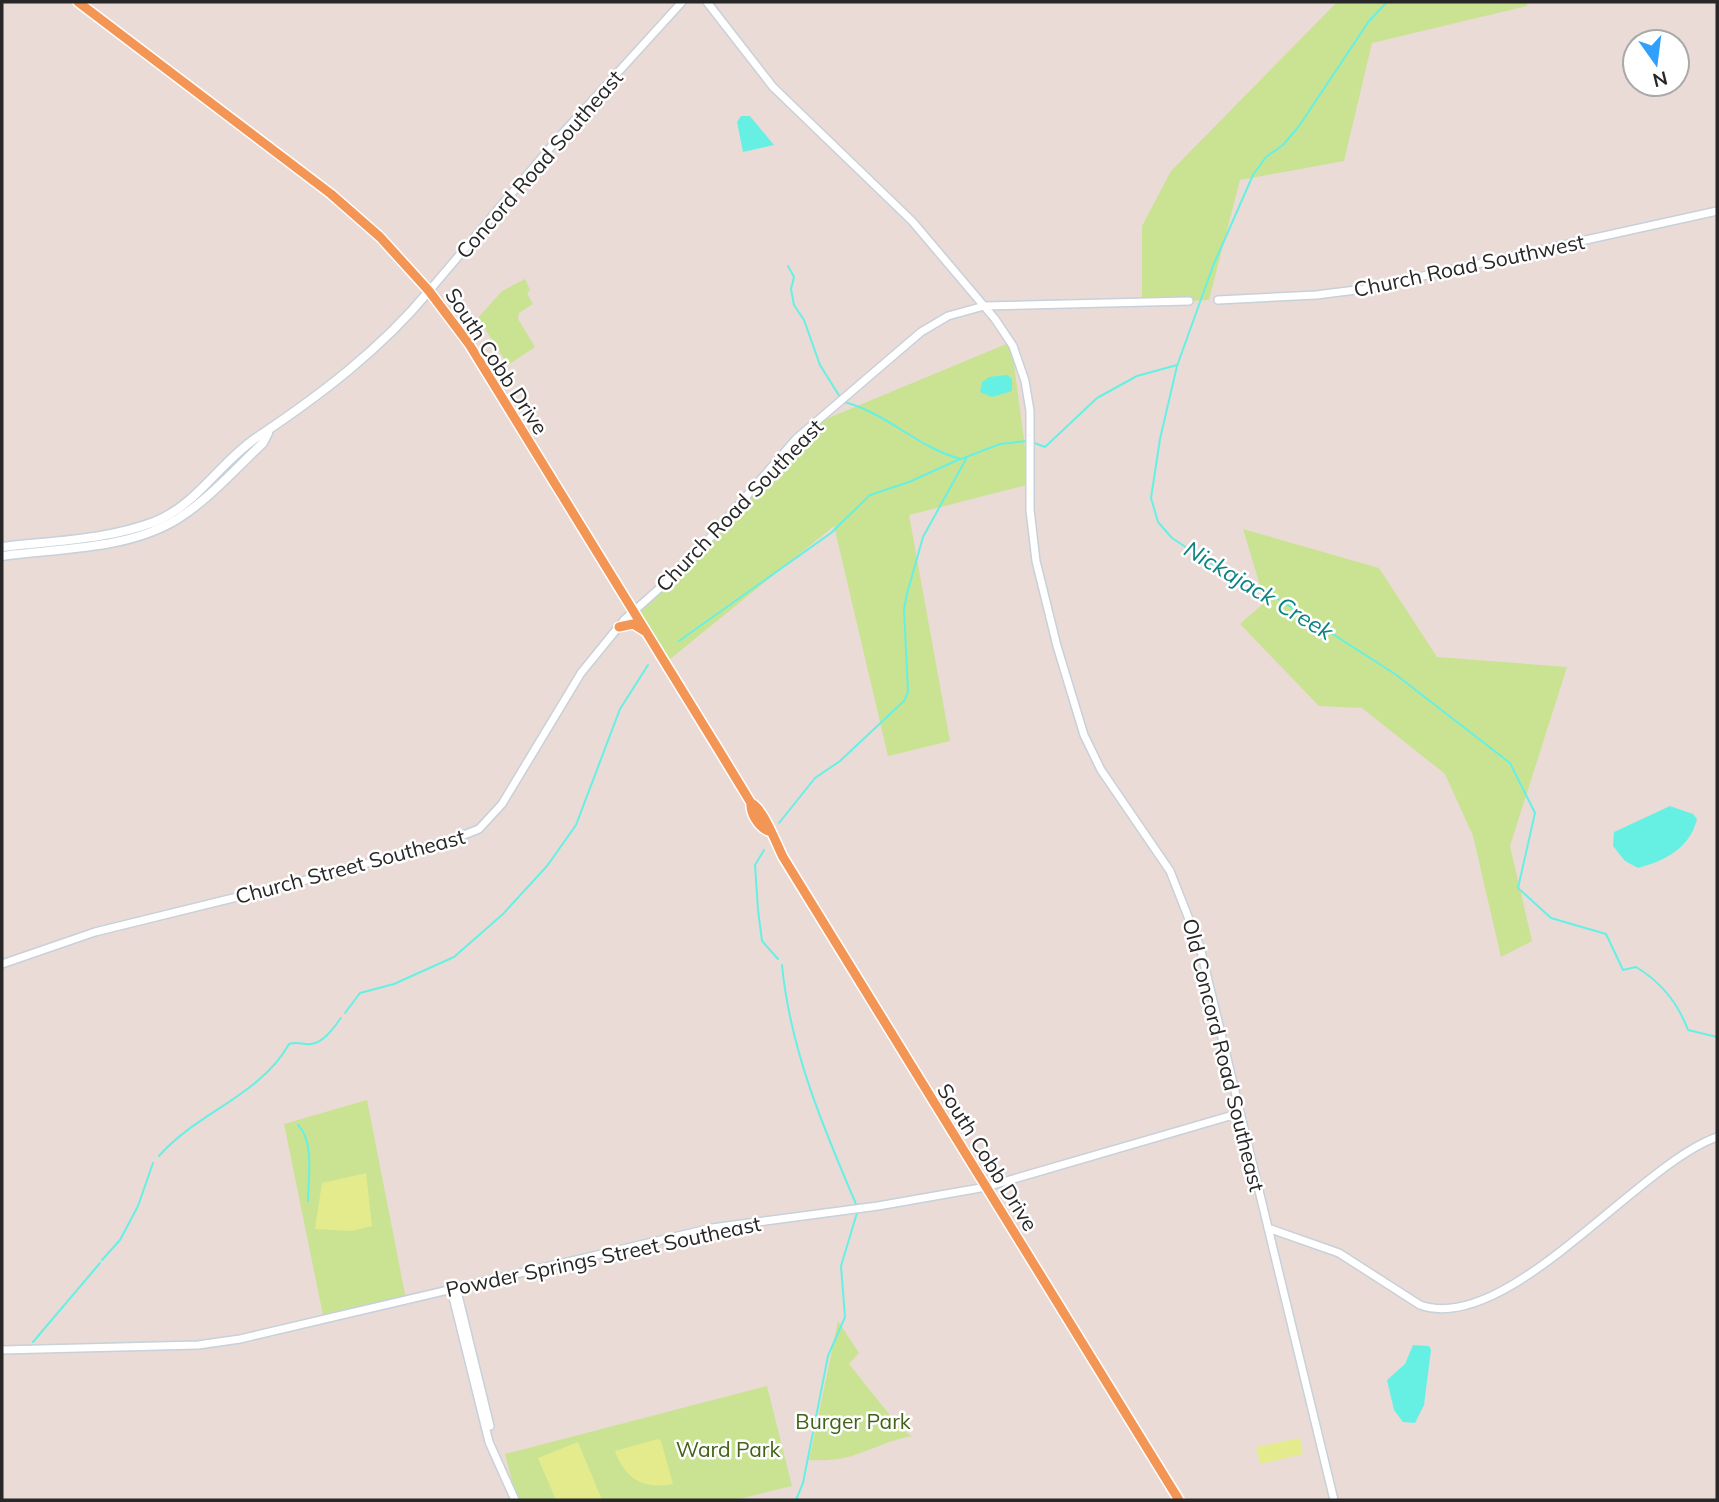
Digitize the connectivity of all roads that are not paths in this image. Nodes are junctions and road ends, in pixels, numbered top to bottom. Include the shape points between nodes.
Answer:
1 (78, 2) edge
2 (682, 2) edge
3 (707, 2) edge
4 (1717, 211) edge
5 (429, 291) junction
6 (1218, 300) dead end
7 (1189, 301) dead end
8 (984, 306) junction
9 (268, 433) junction
10 (2, 547) edge
11 (2, 556) edge
12 (634, 611) junction
13 (619, 627) junction
14 (648, 633) junction
15 (2, 964) edge
16 (1240, 1113) junction
17 (1717, 1137) edge
18 (986, 1187) junction
19 (1268, 1228) junction
20 (453, 1288) junction
21 (2, 1350) edge
22 (515, 1500) edge
23 (1179, 1500) edge
24 (1334, 1500) edge

1 - 5 main road, South Cobb Drive via 331,194 380,237
2 - 5 street, Concord Road Southeast
3 - 8 street, Old Concord Road Southeast via 773,87 896,203
4 - 6 street, Church Road Southwest via 1364,289
5 - 9 main road, Concord Road Southeast via 361,362
5 - 12 main road, South Cobb Drive via 469,344
7 - 8 street
8 - 12 street, Church Road Southeast via 948,316 927,328 796,439 689,562
8 - 16 street, Old Concord Road Southeast via 1002,328 1019,362 1028,395 1030,510 1036,561 1084,735 1101,770 1165,862 1182,897 1205,966
9 - 10 main road, Concord Road Southeast via 185,505 155,522 116,533
9 - 11 main road, Concord Road Southeast via 199,503 158,530 117,541
12 - 13 street, Church Street Southeast
12 - 14 main road, South Cobb Drive
13 - 14 main road via 633,624
13 - 15 street, Church Street Southeast via 581,673 502,804 480,829 306,880 95,932
14 - 18 main road, South Cobb Drive via 751,803 750,810 768,831
16 - 18 street, Powder Springs Street Southeast
16 - 19 street, Old Concord Road Southeast
17 - 19 street via 1671,1161 1539,1268 1487,1297 1455,1307 1420,1305 1339,1253
18 - 20 street, Powder Springs Street Southeast via 712,1228
18 - 23 main road, South Cobb Drive
19 - 24 street, Old Concord Road Southeast
20 - 21 street, Powder Springs Street Southeast via 223,1342
20 - 22 street via 489,1442

